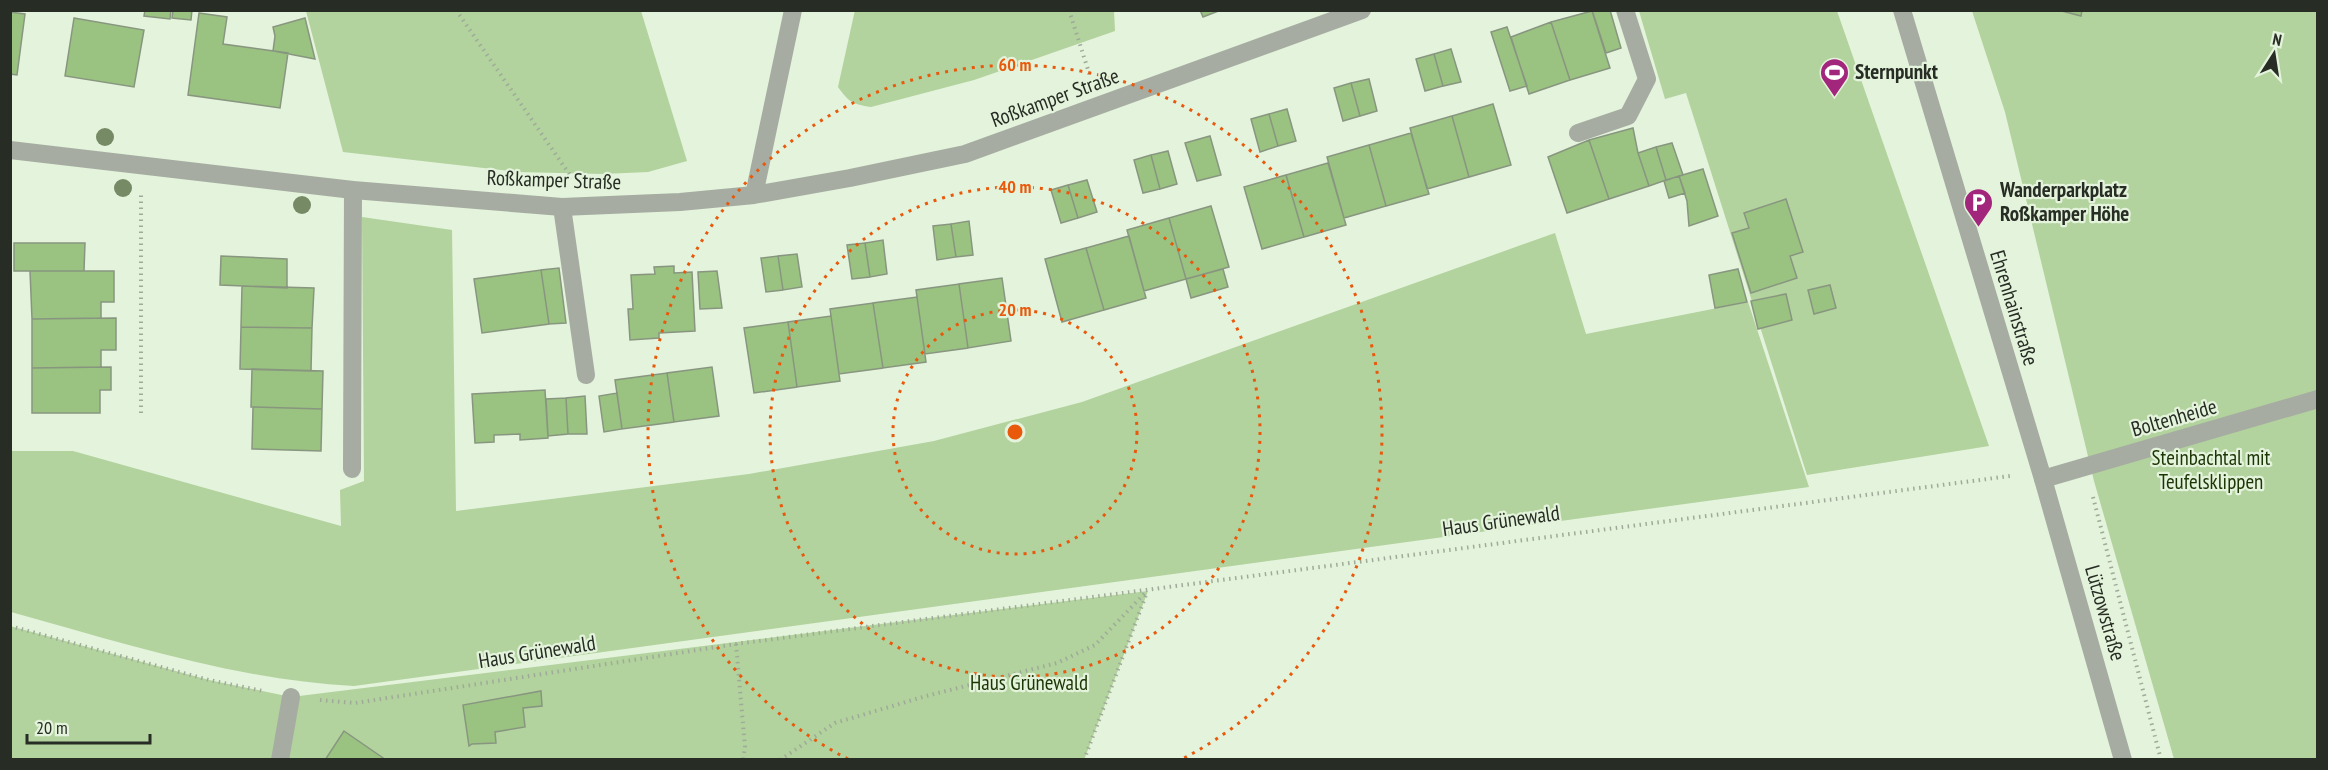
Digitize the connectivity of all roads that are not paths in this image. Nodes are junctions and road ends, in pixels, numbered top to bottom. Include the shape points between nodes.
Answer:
1 (793, 10) edge
2 (1362, 10) edge
3 (1625, 10) edge
4 (1902, 10) edge
5 (1578, 133) dead end
6 (10, 150) edge
7 (353, 190) junction
8 (754, 195) junction
9 (562, 207) junction
10 (586, 375) dead end
11 (2318, 399) edge
12 (352, 469) dead end
13 (2041, 476) junction
14 (291, 697) road end
15 (280, 759) edge
16 (2123, 759) edge

1 - 8 street
2 - 8 street, Roßkamper Straße via 965,154
3 - 5 street via 1647,79 1628,116
4 - 13 street, Ehrenhainstraße
6 - 7 street, Roßkamper Straße
7 - 9 street, Roßkamper Straße
7 - 12 street
8 - 9 street, Roßkamper Straße
9 - 10 street
11 - 13 street, Boltenheide via 2086,467
13 - 16 street, Lützowstraße
14 - 15 street

